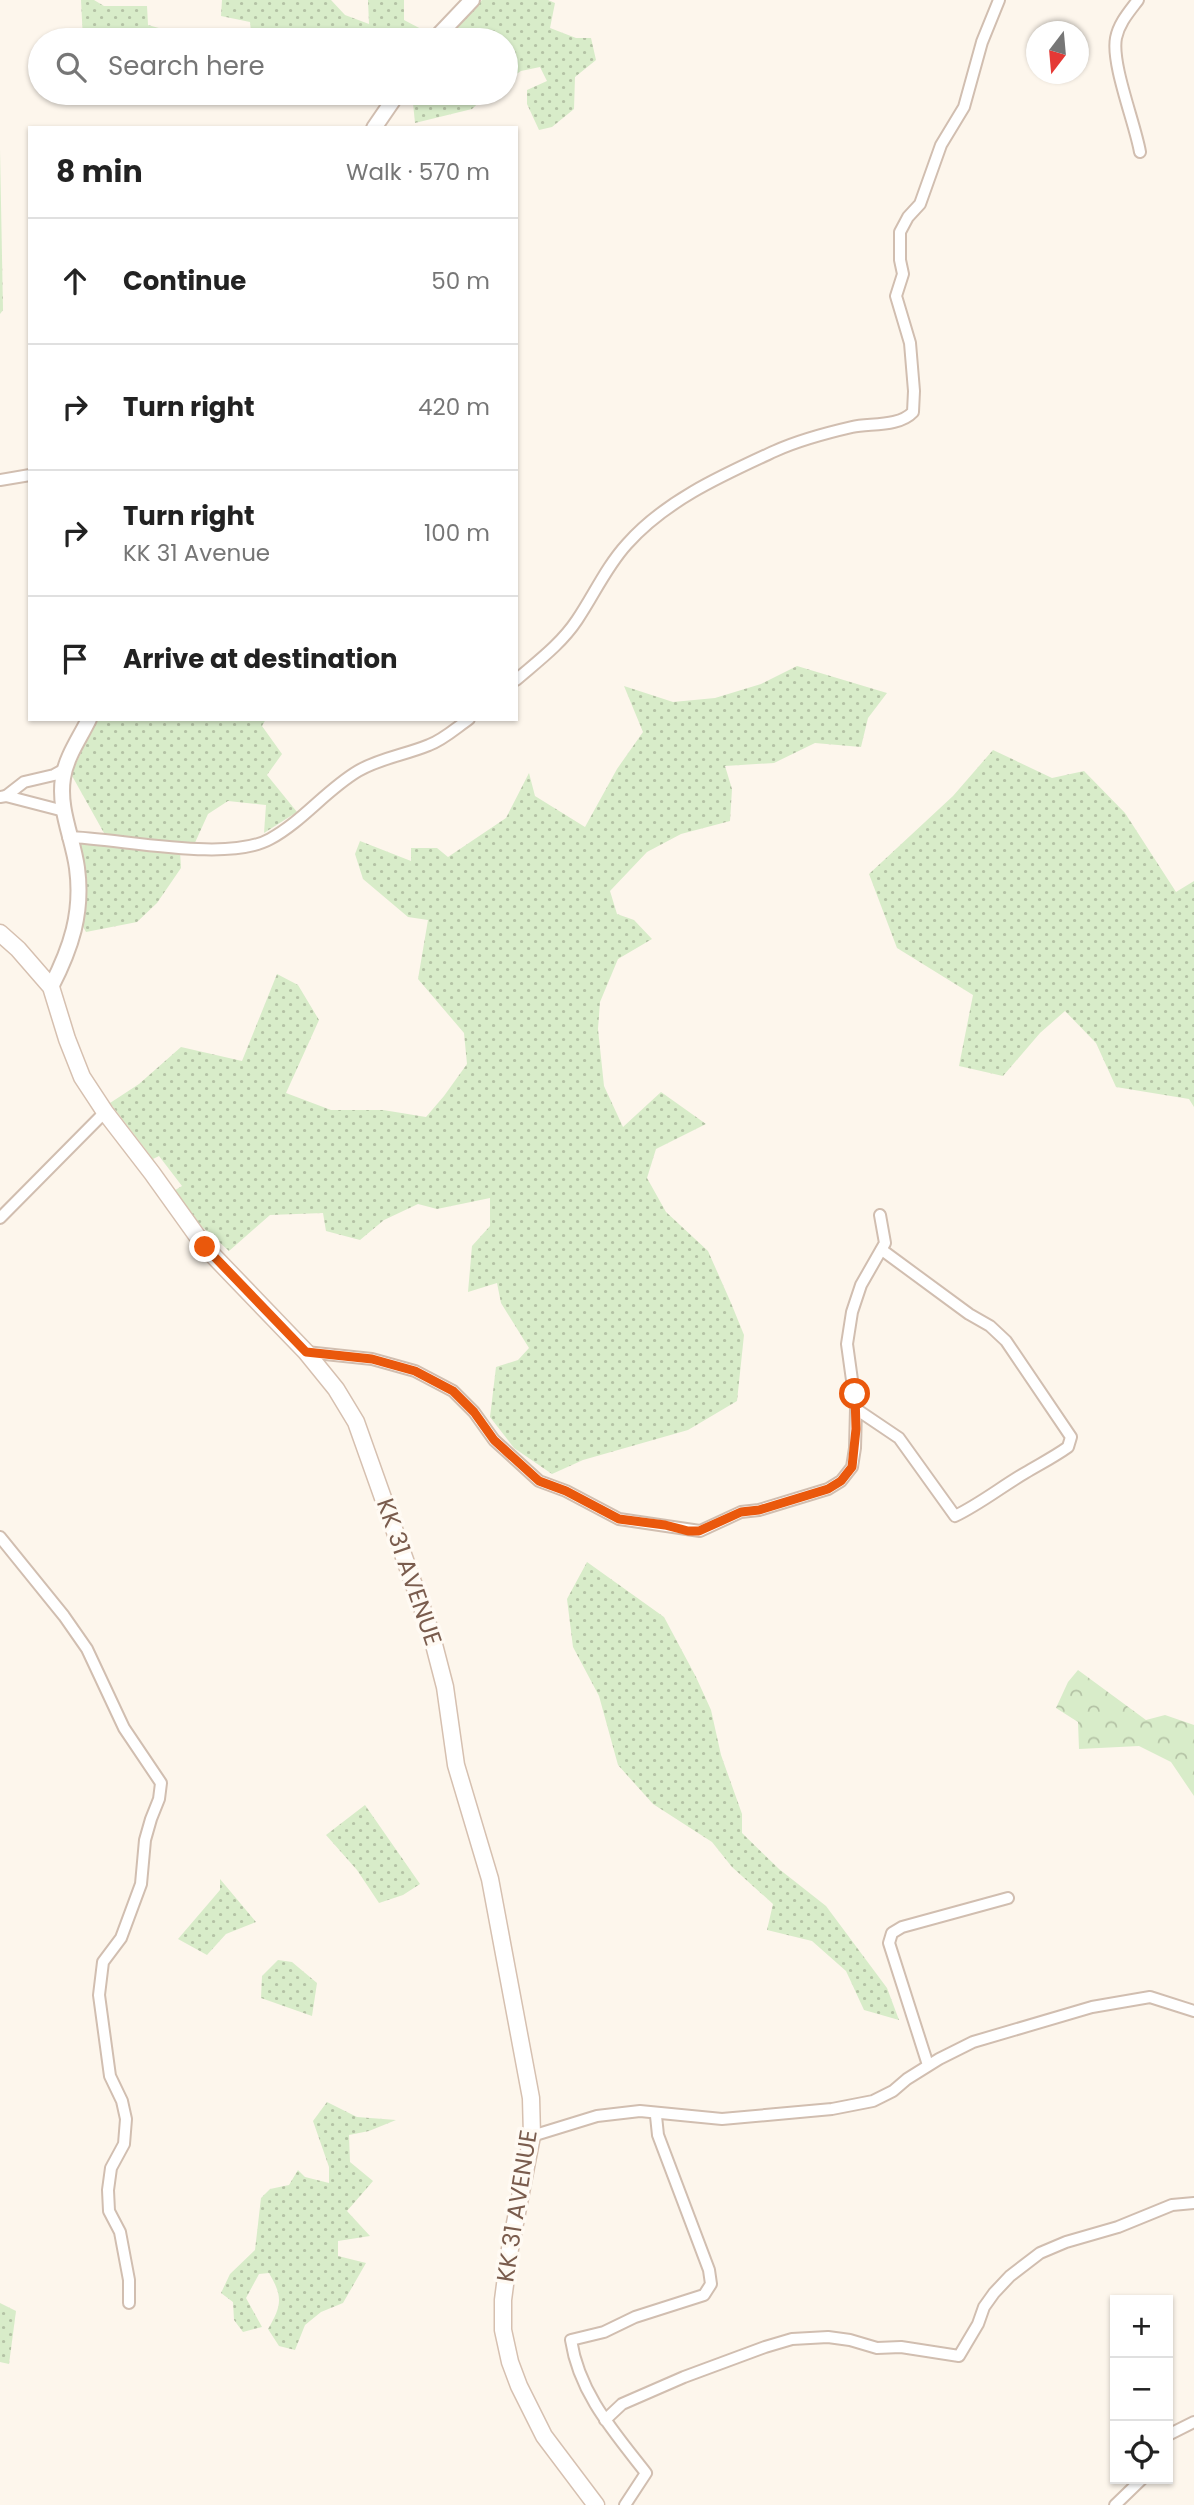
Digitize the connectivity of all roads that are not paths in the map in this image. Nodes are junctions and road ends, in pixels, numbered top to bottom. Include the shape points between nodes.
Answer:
1 (472, 0) edge
2 (999, 0) edge
3 (1138, 0) edge
4 (445, 28) edge
5 (390, 105) edge
6 (375, 126) edge
7 (1140, 152) dead end
8 (28, 475) edge
9 (0, 480) edge
10 (518, 678) edge
11 (88, 721) edge
12 (466, 721) edge
13 (65, 769) junction
14 (3, 797) edge
15 (64, 811) junction
16 (68, 837) junction
17 (0, 933) edge
18 (51, 987) junction
19 (105, 1112) junction
20 (880, 1215) dead end
21 (0, 1219) edge
22 (882, 1250) junction
23 (306, 1352) junction
24 (856, 1409) junction
25 (0, 1537) edge
26 (1008, 1898) dead end
27 (1194, 2011) edge
28 (928, 2065) junction
29 (656, 2116) dead end
30 (532, 2136) junction
31 (1194, 2203) edge
32 (129, 2303) dead end
33 (605, 2420) junction
34 (1194, 2422) edge
35 (1173, 2432) edge
36 (1137, 2484) edge
37 (596, 2505) edge
38 (625, 2505) edge
39 (1115, 2505) edge

1 - 4 street
2 - 10 street via 964,107 942,145 920,204 900,232 903,274 896,296 910,344 913,412 903,419 846,428 778,450 686,496 627,544 578,620
3 - 7 street via 1122,20 1115,40 1116,63
5 - 6 street
8 - 9 street
11 - 13 street
12 - 16 street via 430,745 357,772 301,818 257,845 178,848
13 - 14 street via 24,782
13 - 15 street
14 - 15 street
15 - 16 street
16 - 18 street via 77,867 76,925
17 - 18 main road
18 - 19 main road, KK 31 AVENUE via 82,1077
19 - 21 street
19 - 23 main road, KK 31 AVENUE via 205,1247
20 - 22 street via 885,1231
22 - 24 street via 852,1312 847,1344
22 - 24 street via 1006,1341 1071,1437 1068,1447 1051,1459 955,1516 899,1438
23 - 24 street via 372,1359 415,1371 453,1391 494,1440 539,1481 619,1519 688,1531 828,1489 841,1481 852,1467
23 - 30 main road, KK 31 AVENUE via 356,1422 431,1633 446,1687 456,1765 489,1879 531,2098
25 - 32 street via 87,1649 124,1728 161,1783 145,1840 141,1884 121,1938 103,1962 99,1995 110,2076 126,2119 124,2144 111,2168 108,2190 109,2211 120,2232 129,2280
26 - 28 street via 892,1933 889,1942
27 - 28 street via 1150,1997 1106,2003 996,2033
28 - 30 street via 873,2101 832,2109 722,2119 640,2111 597,2116
29 - 33 street via 711,2284 704,2295 571,2340 574,2361
30 - 37 main road, KK 31 AVENUE via 509,2254 503,2330 514,2374 544,2436
31 - 33 street via 1172,2205 1040,2253 994,2293 959,2356 877,2348 828,2337 792,2339 684,2377 622,2404
33 - 38 street via 646,2473
34 - 35 street
36 - 39 street

